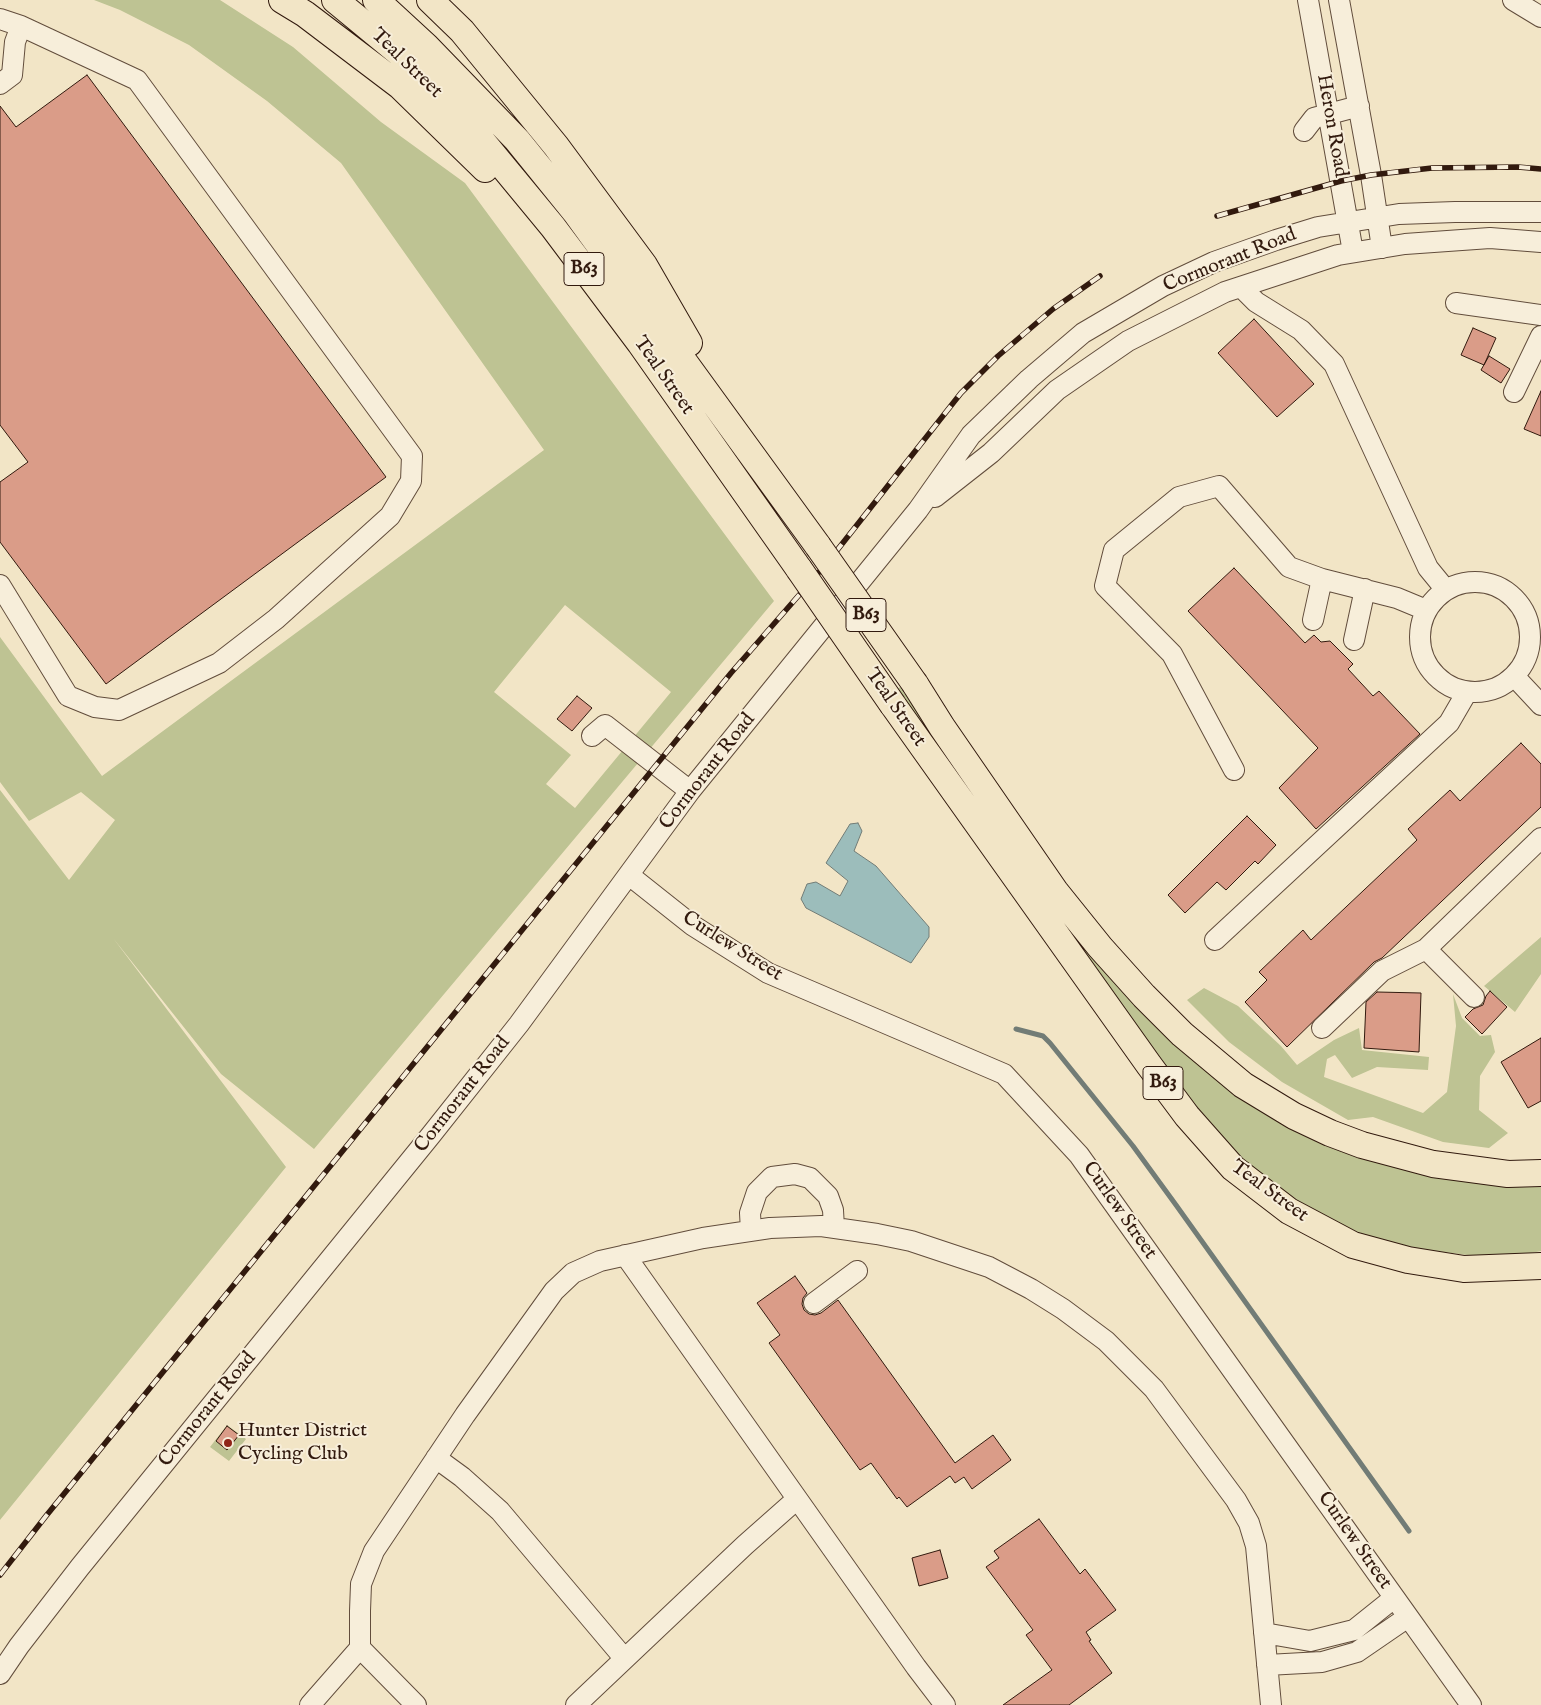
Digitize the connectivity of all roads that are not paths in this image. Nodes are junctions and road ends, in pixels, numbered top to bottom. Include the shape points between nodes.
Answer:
1 (282, 0) edge
2 (335, 0) edge
3 (376, 0) edge
4 (430, 0) edge
5 (1308, 0) edge
6 (1339, 0) edge
7 (1513, 0) edge
8 (1541, 17) edge
9 (0, 20) edge
10 (12, 38) edge
11 (0, 84) edge
12 (1358, 106) junction
13 (1329, 113) junction
14 (1304, 131) dead end
15 (1541, 212) edge
16 (1377, 217) junction
17 (1348, 222) junction
18 (1541, 242) edge
19 (1382, 248) junction
20 (1353, 252) junction
21 (1241, 286) junction
22 (1456, 303) dead end
23 (1541, 314) edge
24 (1541, 336) edge
25 (640, 343) junction
26 (1514, 392) dead end
27 (752, 454) junction
28 (918, 510) junction
29 (1322, 579) junction
30 (0, 585) edge
31 (1365, 589) junction
32 (1446, 590) junction
33 (1426, 610) junction
34 (1313, 620) dead end
35 (1354, 640) dead end
36 (1514, 676) junction
37 (1467, 692) junction
38 (1541, 705) edge
39 (592, 736) dead end
40 (1234, 770) dead end
41 (690, 791) junction
42 (1541, 838) edge
43 (628, 875) junction
44 (1215, 940) dead end
45 (1426, 949) junction
46 (1474, 997) dead end
47 (1322, 1028) dead end
48 (1541, 1173) edge
49 (834, 1228) junction
50 (751, 1230) junction
51 (625, 1255) junction
52 (1541, 1266) edge
53 (857, 1271) dead end
54 (814, 1303) dead end
55 (436, 1458) junction
56 (797, 1499) junction
57 (1394, 1598) junction
58 (1408, 1617) junction
59 (1264, 1633) junction
60 (360, 1648) junction
61 (624, 1658) junction
62 (1267, 1665) junction
63 (0, 1674) edge
64 (310, 1705) edge
65 (416, 1705) edge
66 (576, 1705) edge
67 (945, 1705) edge
68 (1271, 1705) edge
69 (1470, 1705) edge

1 - 25 main road via 306,14 400,86 499,182
2 - 25 main road, Teal Street / B63 via 403,56 482,141
3 - 27 main road, Teal Street / B63 via 426,46 517,140 576,213
4 - 27 main road via 462,31 556,146 644,266
5 - 13 street, Heron Road
6 - 12 street, Heron Road
7 - 8 street
9 - 10 street
10 - 11 street via 12,76
10 - 30 street via 137,80 412,456 411,481 390,516 276,619 220,664 119,710 95,707 68,696
12 - 13 street
12 - 16 street, Heron Road
13 - 14 street via 1314,118
13 - 17 street, Heron Road
15 - 16 street, Cormorant Road via 1455,212
16 - 17 street, Cormorant Road
16 - 19 street, Heron Road
17 - 20 street, Heron Road
17 - 28 street, Cormorant Road via 1318,227 1214,262 1163,286 1083,334 1029,379 971,435
18 - 19 street, Cormorant Road via 1490,238
19 - 20 street, Cormorant Road
20 - 21 street, Cormorant Road
21 - 28 street, Cormorant Road via 1128,341 1057,390 991,453
21 - 32 street via 1256,302 1301,330 1334,364 1428,568
22 - 23 street
24 - 26 street
25 - 52 main road, Teal Street / B63, bridge via 1155,1073 1187,1116 1233,1168 1289,1211 1353,1245 1408,1260 1464,1269
27 - 48 main road, Teal Street / B63, bridge via 915,684 1055,891 1100,947 1182,1034 1243,1085 1294,1116 1330,1133 1433,1164 1508,1174
28 - 41 street, Cormorant Road
29 - 31 street
29 - 34 street
29 - 40 street via 1289,567 1220,486 1179,497 1114,550 1104,586 1172,654
31 - 33 street
31 - 35 street
32 - 33 street
32 - 36 street via 1466,582 1488,583 1502,588 1518,602 1528,622 1530,644 1523,665
33 - 37 street via 1419,636 1425,661 1442,682
36 - 37 street via 1493,690
36 - 38 street
37 - 44 street via 1449,723
39 - 41 street via 605,725
41 - 43 street, Cormorant Road
42 - 45 street
43 - 57 street, Curlew Street via 692,925 768,973 1004,1074 1079,1155
43 - 63 street, Cormorant Road via 490,1061 80,1567
45 - 46 street
45 - 47 street via 1382,971
49 - 50 street
49 - 50 street via 828,1196 810,1178 795,1174 772,1177 757,1192 750,1213
49 - 59 street via 911,1241 988,1267 1063,1309 1122,1356 1154,1389 1236,1500 1249,1523 1256,1546
50 - 51 street
51 - 55 street via 600,1261 573,1274 554,1291
51 - 56 street
53 - 54 street
55 - 60 street via 374,1551 361,1584
55 - 61 street via 500,1511
56 - 61 street
56 - 67 street
57 - 58 street, Curlew Street
57 - 59 street via 1354,1630 1310,1640
58 - 62 street via 1357,1652 1322,1662
58 - 69 street, Curlew Street
59 - 62 street
60 - 64 street
60 - 65 street
61 - 66 street
62 - 68 street

